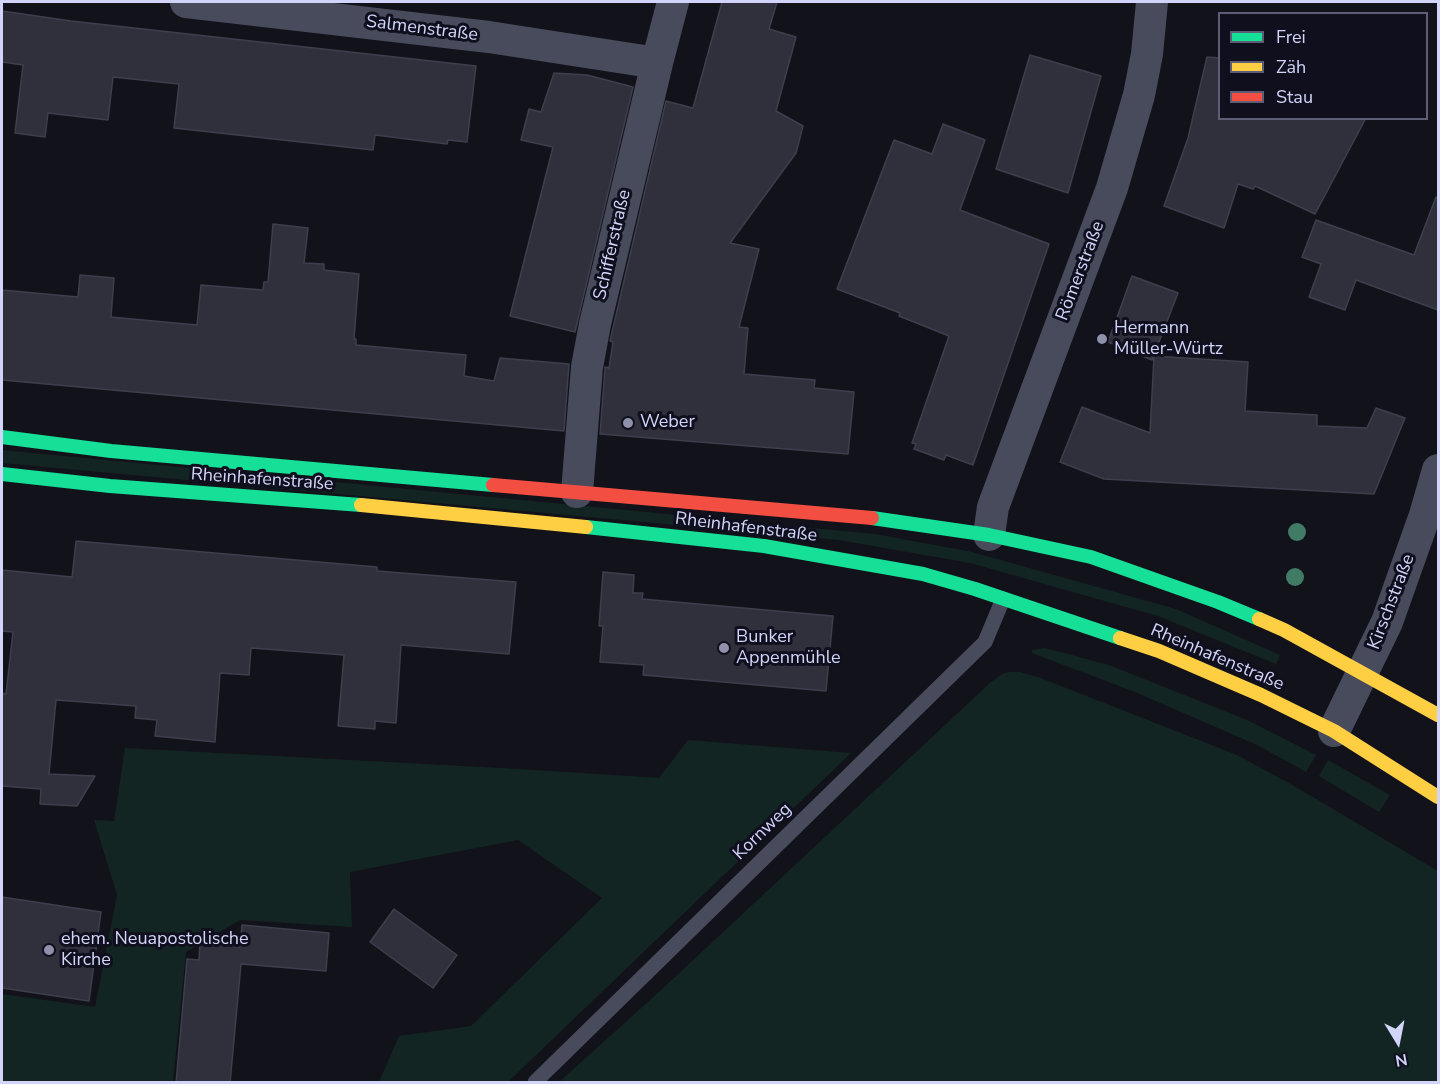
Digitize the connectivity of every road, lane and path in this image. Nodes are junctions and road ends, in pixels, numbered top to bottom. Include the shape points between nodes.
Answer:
1 (186, 2) edge
2 (673, 2) edge
3 (1152, 2) edge
4 (657, 63) junction
5 (2, 437) edge
6 (1438, 470) edge
7 (2, 474) edge
8 (577, 492) junction
9 (1432, 517) edge
10 (989, 535) junction
11 (1004, 599) junction
12 (1363, 673) junction
13 (1438, 715) edge
14 (1334, 731) junction
15 (1438, 797) edge
16 (535, 1083) edge

1 - 4 street, Salmenstraße via 489,37
2 - 4 street, Schifferstraße
3 - 10 street, Römerstraße via 1139,95 1112,188 993,507
4 - 8 street, Schifferstraße via 595,324 587,367
5 - 8 main road, Rheinhafenstraße via 111,451
6 - 9 street, Kirschstraße
7 - 11 main road, Rheinhafenstraße via 391,507 764,546 923,574
8 - 10 main road, Rheinhafenstraße via 895,520
9 - 12 street, Kirschstraße
10 - 12 main road, Rheinhafenstraße via 1091,557 1218,602 1284,630
11 - 14 main road, Rheinhafenstraße via 1159,651
11 - 16 lane, Kornweg via 985,642
12 - 13 main road, Rheinhafenstraße
12 - 14 street, Kirschstraße
14 - 15 main road, Rheinhafenstraße

